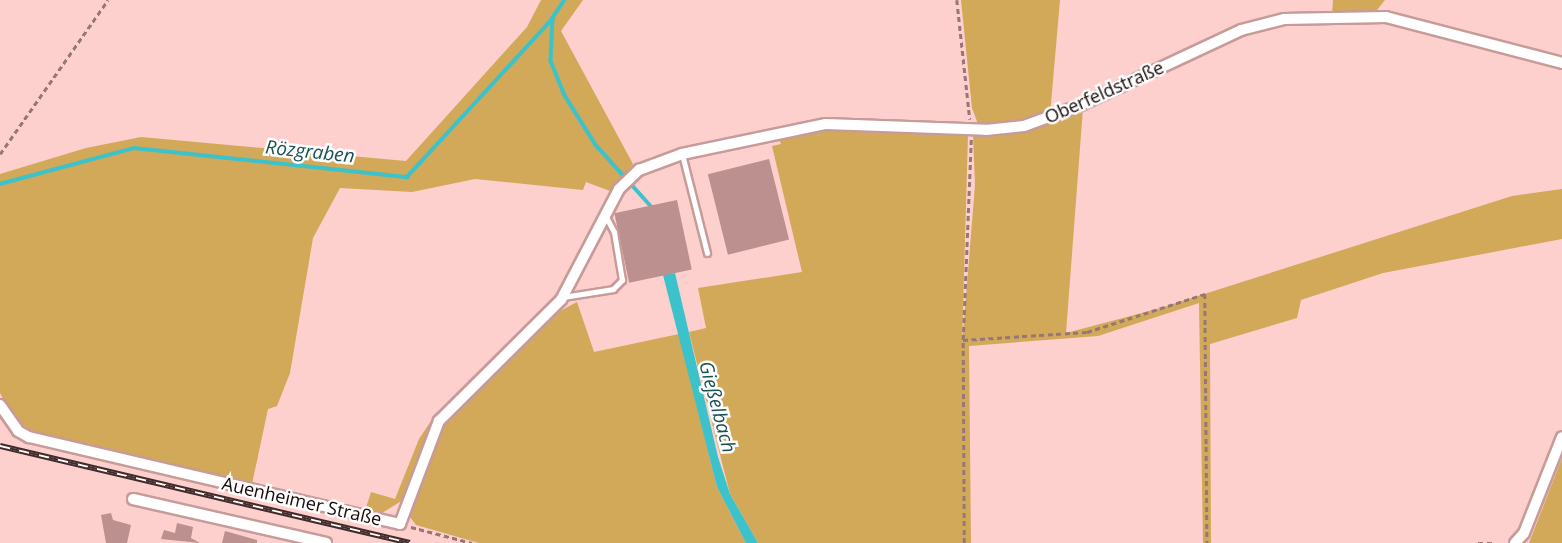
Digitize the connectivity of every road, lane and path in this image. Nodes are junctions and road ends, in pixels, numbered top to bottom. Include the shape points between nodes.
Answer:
1 (108, 0) edge
2 (957, 0) edge
3 (1562, 63) edge
4 (971, 128) junction
5 (682, 154) junction
6 (0, 155) edge
7 (639, 170) joint
8 (606, 217) junction
9 (707, 253) dead end
10 (563, 297) junction
11 (963, 340) junction
12 (0, 405) edge
13 (1562, 437) edge
14 (133, 499) dead end
15 (400, 524) junction
16 (326, 543) edge
17 (472, 543) edge
18 (964, 543) edge
19 (1207, 543) edge
20 (1478, 543) edge
21 (1493, 543) edge
22 (1515, 543) edge

1 - 6 path
2 - 4 path
3 - 4 street, Oberfeldstraße via 1386,17 1284,19 1241,30 1081,105 1024,126
4 - 5 street, Oberfeldstraße via 826,124
4 - 11 path
5 - 7 street, Oberfeldstraße
5 - 9 lane
7 - 8 street, Auenheimer Straße via 619,190
8 - 10 street, Auenheimer Straße
8 - 10 lane via 614,232 622,281 613,289
10 - 15 street, Auenheimer Straße via 439,421
11 - 18 path
11 - 19 path via 1087,332 1205,294
12 - 15 street, Auenheimer Straße via 18,431 29,437
13 - 22 street via 1524,533
14 - 16 street
15 - 17 path
20 - 21 path

